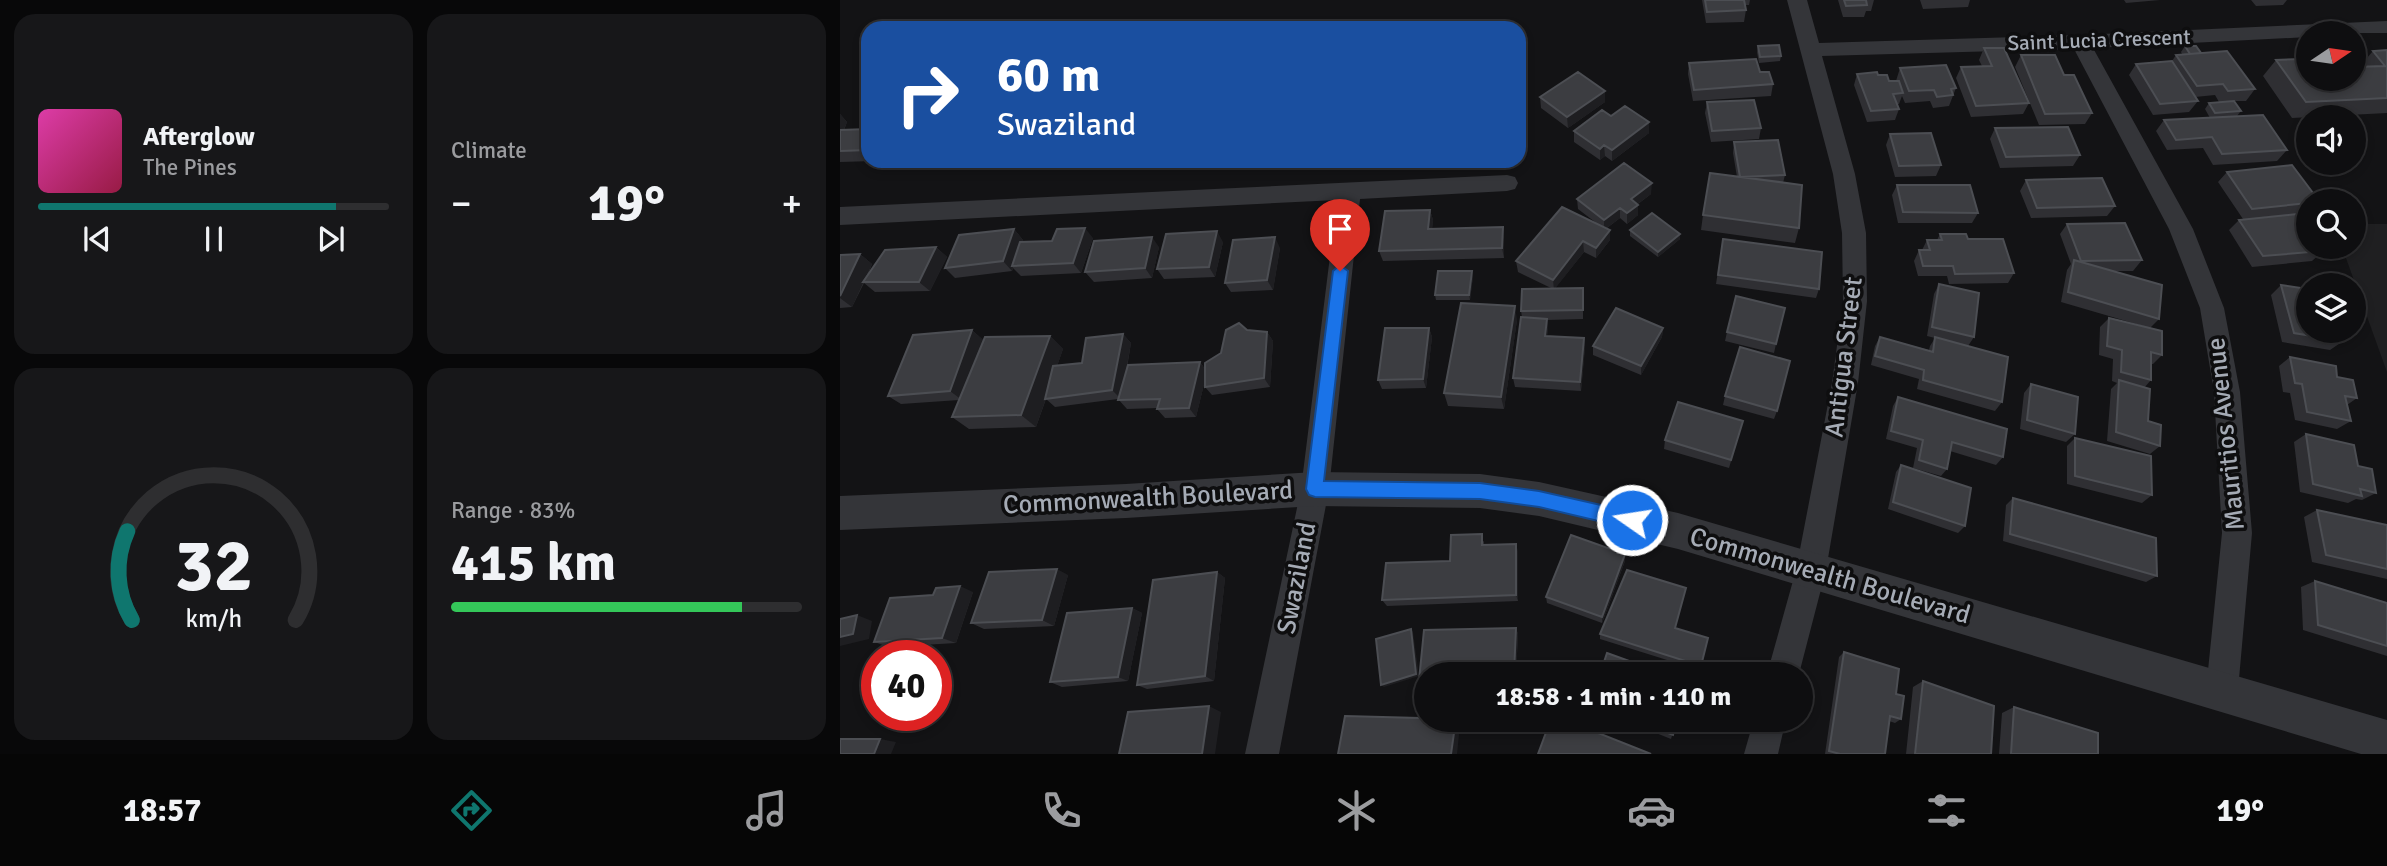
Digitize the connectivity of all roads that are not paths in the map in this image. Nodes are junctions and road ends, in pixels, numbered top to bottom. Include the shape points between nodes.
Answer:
1 (1797, 0) edge
2 (2387, 27) edge
3 (2080, 42) junction
4 (1810, 50) junction
5 (1507, 183) dead end
6 (1349, 192) junction
7 (840, 216) edge
8 (1315, 489) junction
9 (840, 513) edge
10 (1811, 570) junction
11 (1786, 662) edge
12 (2222, 690) junction
13 (1767, 732) edge
14 (2387, 741) edge
15 (1262, 754) edge
16 (1761, 754) edge

1 - 4 street, Antigua Street
2 - 3 street, Saint Lucia Crescent
3 - 4 street, Saint Lucia Crescent
3 - 12 street, Mauritios Avenue via 2180,229 2212,308 2227,392 2237,533
4 - 10 street, Antigua Street via 1844,174 1854,233 1855,301
5 - 6 street
6 - 7 street
6 - 8 street, Swaziland
8 - 9 street, Commonwealth Boulevard
8 - 10 street, Commonwealth Boulevard via 1480,491 1539,499 1678,531
8 - 15 street, Swaziland
10 - 11 street, Antigua Street
10 - 12 street, Commonwealth Boulevard
12 - 14 street, Commonwealth Boulevard
13 - 16 street

